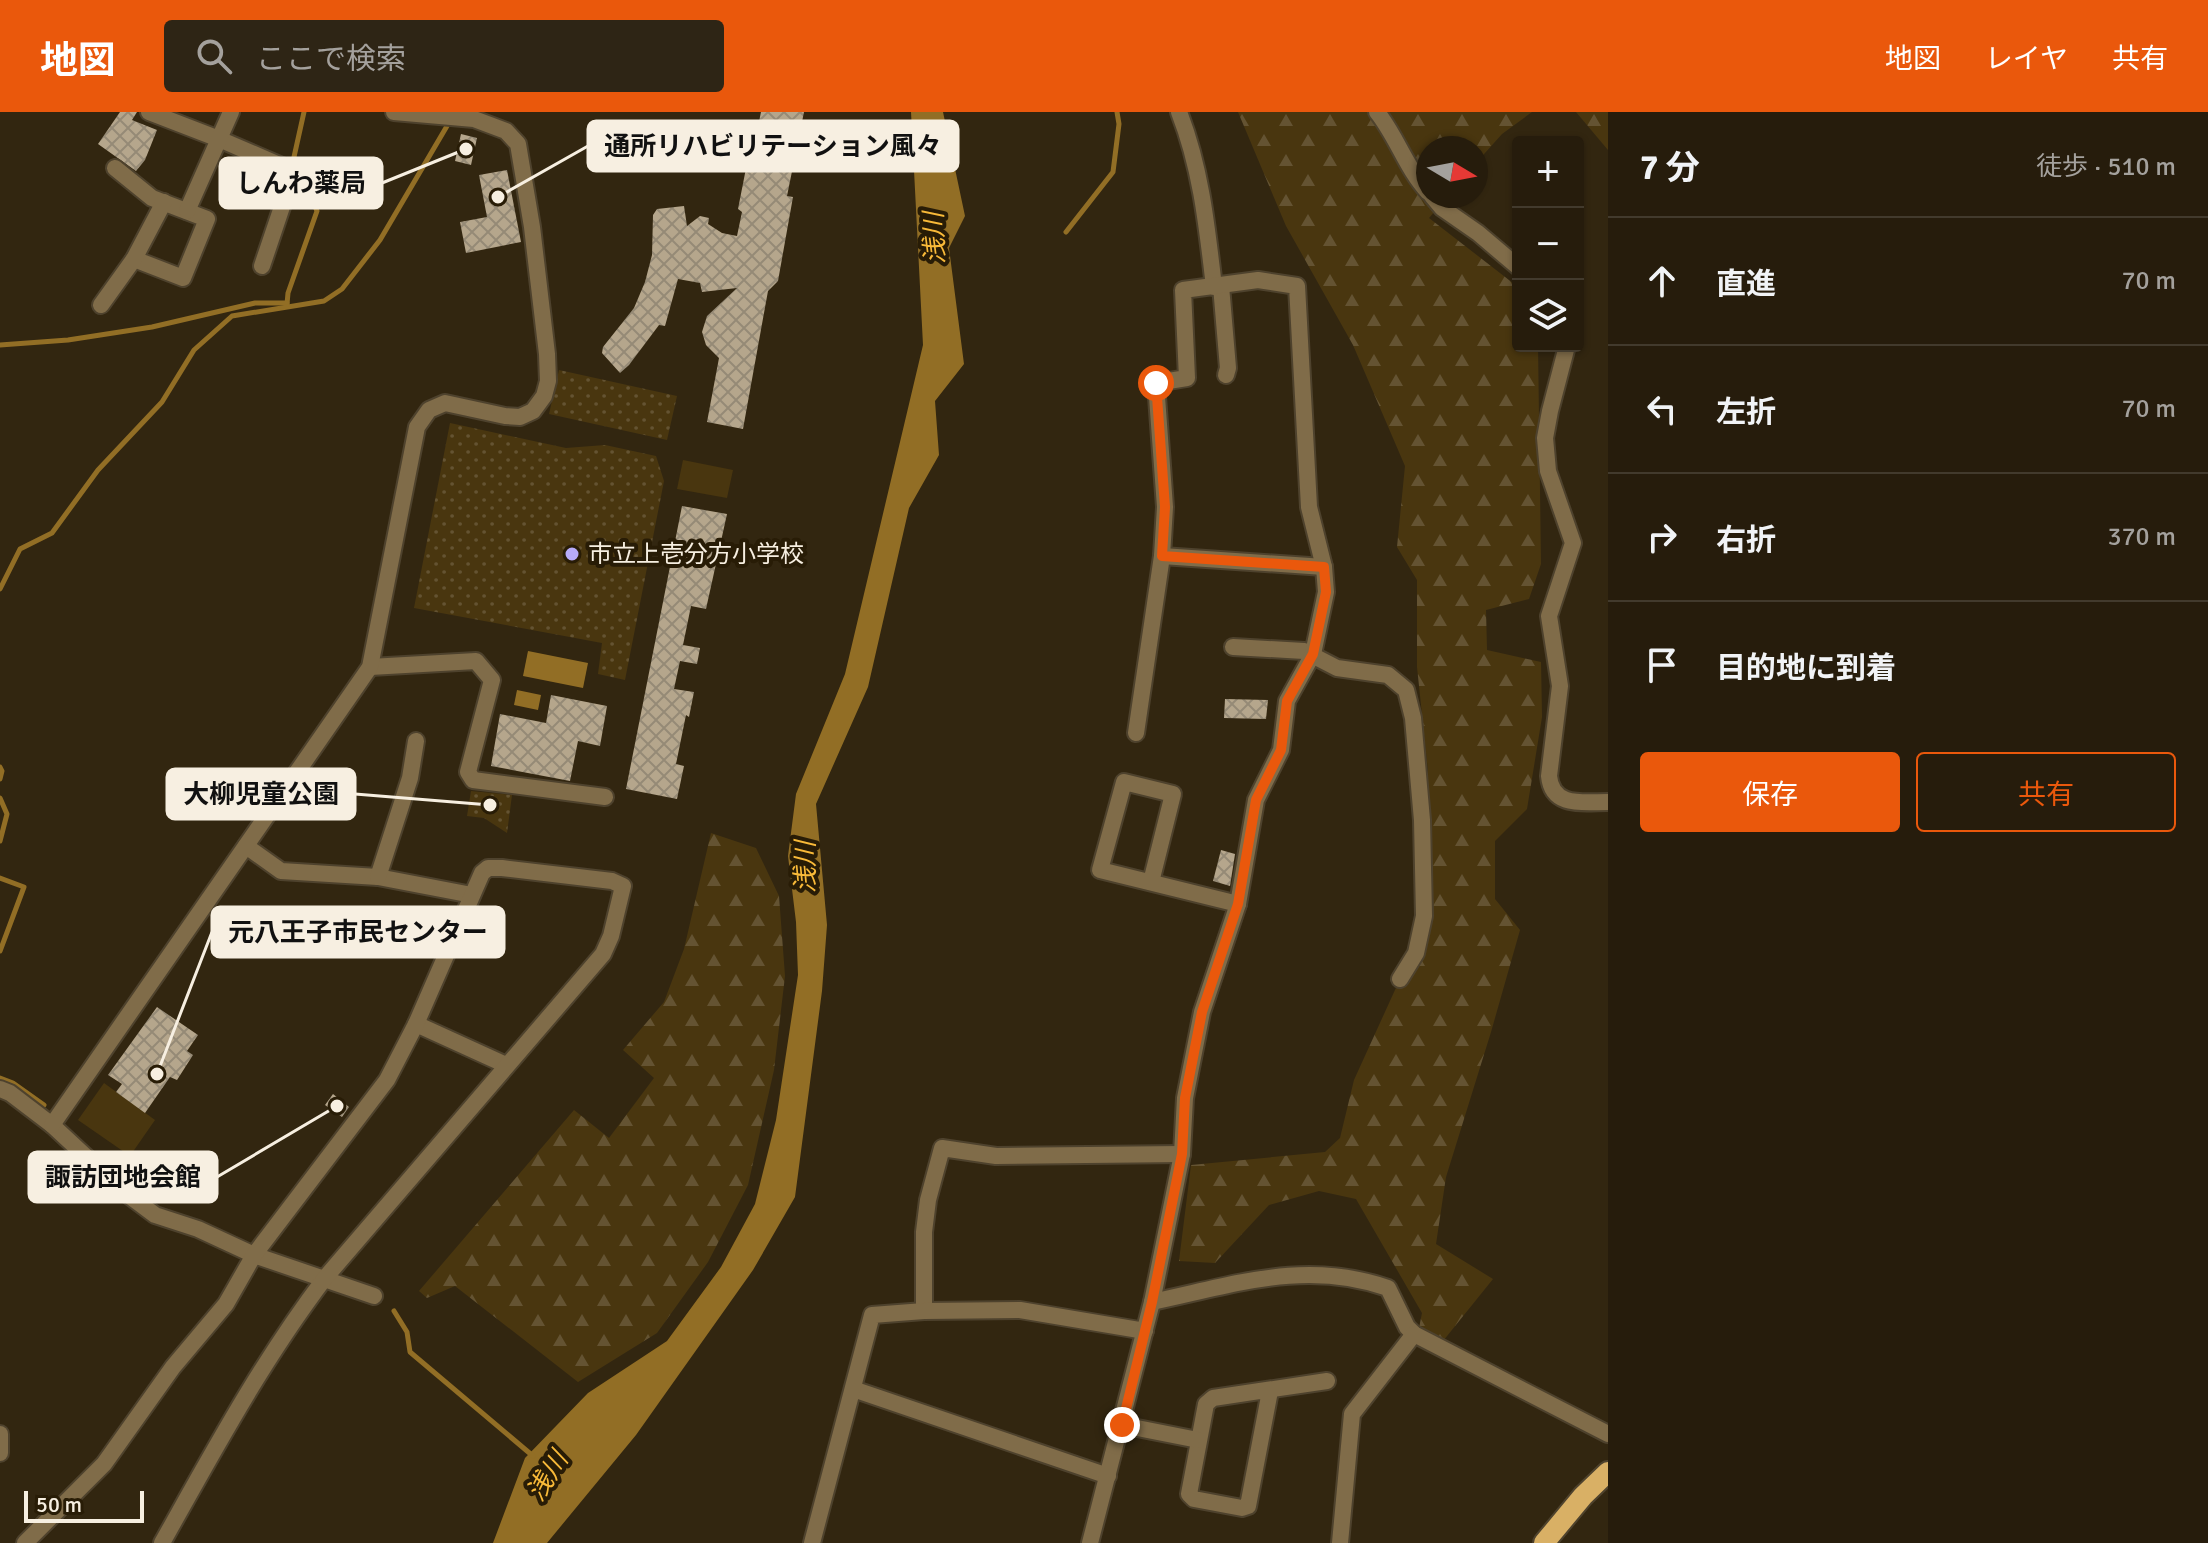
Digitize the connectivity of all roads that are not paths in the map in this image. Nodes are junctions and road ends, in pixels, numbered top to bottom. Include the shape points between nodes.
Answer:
1 (149, 112) edge
2 (231, 112) edge
3 (394, 112) edge
4 (1179, 112) edge
5 (1377, 112) edge
6 (219, 139) junction
7 (115, 168) dead end
8 (1416, 178) edge
9 (164, 202) junction
10 (1442, 208) edge
11 (187, 211) junction
12 (134, 259) junction
13 (1512, 262) edge
14 (262, 266) dead end
15 (1217, 286) junction
16 (101, 305) dead end
17 (1565, 352) edge
18 (1226, 375) dead end
19 (1162, 556) junction
20 (1324, 567) junction
21 (1233, 647) dead end
22 (1313, 654) junction
23 (370, 667) junction
24 (1136, 733) dead end
25 (416, 741) dead end
26 (605, 797) dead end
27 (1608, 802) edge
28 (246, 846) junction
29 (378, 877) junction
30 (1151, 882) junction
31 (472, 895) junction
32 (1238, 904) junction
33 (1400, 979) dead end
34 (416, 1024) junction
35 (506, 1065) junction
36 (0, 1089) edge
37 (52, 1125) junction
38 (1182, 1154) junction
39 (254, 1255) junction
40 (325, 1278) junction
41 (374, 1296) dead end
42 (1152, 1302) junction
43 (924, 1311) junction
44 (1145, 1331) junction
45 (1414, 1334) junction
46 (1327, 1381) dead end
47 (853, 1389) junction
48 (1270, 1391) junction
49 (1122, 1425) junction
50 (0, 1434) edge
51 (1608, 1434) edge
52 (1198, 1440) junction
53 (0, 1453) edge
54 (1608, 1472) edge
55 (1108, 1476) junction
56 (25, 1543) edge
57 (162, 1543) edge
58 (812, 1543) edge
59 (1090, 1543) edge
60 (1340, 1543) edge
61 (1544, 1543) edge

1 - 6 street
2 - 6 street
3 - 23 street via 474,119 506,131 518,144 548,381 539,406 520,417 445,403 422,418
4 - 15 street via 1192,145
5 - 8 street
6 - 11 street
6 - 14 street via 284,167 290,183
7 - 9 street
9 - 11 street
9 - 12 street
10 - 13 street
11 - 12 street via 207,219 183,278
12 - 16 street
15 - 18 street
15 - 19 street via 1183,290 1187,378 1156,383 1165,507
15 - 20 street via 1258,280 1297,286 1309,507
17 - 27 street via 1545,438 1548,471 1573,543 1549,616 1560,686 1550,787 1567,801
19 - 20 street
19 - 24 street
20 - 22 street via 1326,592
21 - 22 street
22 - 32 street via 1287,701 1281,750 1256,800
22 - 33 street via 1337,668 1388,675 1406,690 1417,758 1424,916 1416,953
23 - 26 street via 476,661 492,680 468,772 473,780
23 - 28 street
25 - 29 street via 410,778
28 - 29 street via 281,871
28 - 37 street
29 - 31 street
30 - 30 street via 1173,794 1124,782 1100,870
30 - 32 street
31 - 34 street
31 - 35 street via 488,868 623,886 603,954
32 - 38 street via 1202,1012 1185,1098
34 - 35 street
34 - 39 street via 387,1080
35 - 40 street
36 - 37 street
37 - 39 street via 155,1215
38 - 42 street
38 - 43 street via 996,1156 942,1148 924,1232
39 - 40 street
39 - 56 street via 226,1304 104,1464
40 - 41 street
40 - 57 street via 250,1388
42 - 44 street
42 - 45 street via 1283,1274 1321,1274 1388,1288
43 - 44 street via 1020,1310
43 - 47 street via 872,1315
44 - 49 street
45 - 51 street
45 - 60 street via 1352,1414
46 - 48 street
47 - 55 street
47 - 58 street
48 - 52 street via 1213,1398 1206,1404
48 - 52 street via 1248,1506 1189,1494
49 - 52 street
49 - 55 street
50 - 53 street
54 - 61 main road
55 - 59 street

